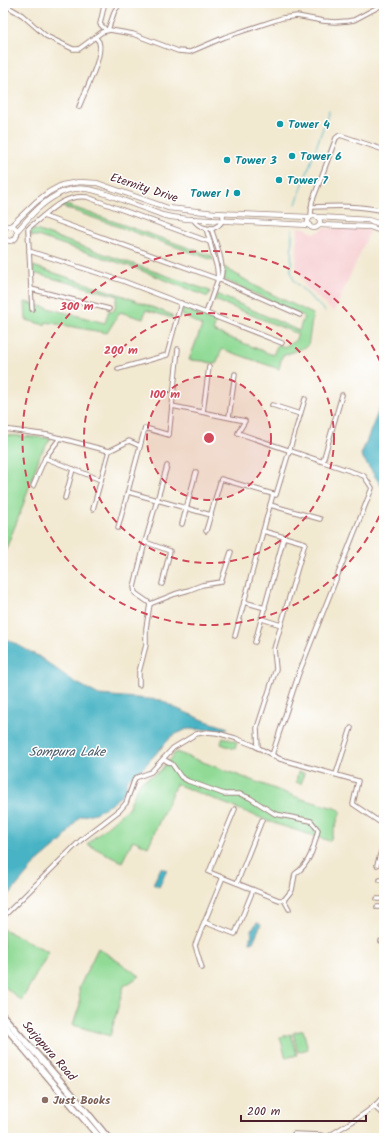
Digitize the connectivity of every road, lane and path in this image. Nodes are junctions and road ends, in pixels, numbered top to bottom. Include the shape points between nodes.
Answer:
1 (119, 3) edge
2 (3, 4) edge
3 (384, 4) edge
4 (104, 6) dead end
5 (107, 30) junction
6 (95, 37) junction
7 (79, 107) dead end
8 (384, 150) edge
9 (311, 208) junction
10 (384, 211) edge
11 (223, 214) junction
12 (43, 216) junction
13 (310, 217) junction
14 (319, 217) junction
15 (193, 219) junction
16 (223, 221) junction
17 (309, 225) junction
18 (320, 225) junction
19 (384, 225) edge
20 (11, 226) junction
21 (206, 228) junction
22 (211, 228) junction
23 (3, 230) edge
24 (17, 231) junction
25 (384, 232) edge
26 (4, 241) edge
27 (210, 242) junction
28 (29, 251) junction
29 (218, 279) junction
30 (31, 289) junction
31 (181, 303) junction
32 (32, 309) dead end
33 (110, 309) dead end
34 (206, 313) junction
35 (300, 315) dead end
36 (282, 343) dead end
37 (178, 349) dead end
38 (209, 367) dead end
39 (118, 369) dead end
40 (235, 374) dead end
41 (342, 395) dead end
42 (305, 399) dead end
43 (172, 406) junction
44 (272, 406) dead end
45 (203, 412) junction
46 (300, 414) junction
47 (229, 418) junction
48 (3, 429) edge
49 (60, 438) junction
50 (140, 446) junction
51 (289, 450) junction
52 (109, 451) junction
53 (45, 458) junction
54 (323, 461) junction
55 (167, 466) dead end
56 (73, 469) junction
57 (196, 472) dead end
58 (101, 480) junction
59 (33, 486) dead end
60 (128, 492) junction
61 (273, 494) junction
62 (65, 498) dead end
63 (158, 500) junction
64 (270, 505) junction
65 (186, 508) junction
66 (93, 510) dead end
67 (210, 515) junction
68 (320, 519) dead end
69 (182, 524) dead end
70 (118, 528) dead end
71 (263, 530) junction
72 (206, 531) dead end
73 (284, 536) junction
74 (146, 542) junction
75 (231, 552) dead end
76 (162, 584) dead end
77 (244, 602) junction
78 (150, 604) junction
79 (265, 608) junction
80 (262, 619) junction
81 (281, 624) junction
82 (235, 636) dead end
83 (255, 642) dead end
84 (138, 685) dead end
85 (351, 728) dead end
86 (258, 748) junction
87 (272, 755) junction
88 (163, 759) junction
89 (336, 774) junction
90 (235, 809) dead end
91 (262, 820) dead end
92 (384, 825) edge
93 (384, 841) edge
94 (377, 865) dead end
95 (222, 877) junction
96 (237, 883) junction
97 (253, 890) junction
98 (377, 899) dead end
99 (384, 899) edge
100 (284, 900) junction
101 (377, 907) dead end
102 (384, 907) edge
103 (289, 909) dead end
104 (3, 917) edge
105 (204, 922) junction
106 (202, 968) dead end
107 (3, 1016) edge
108 (3, 1024) edge
109 (48, 1072) junction
110 (384, 1095) edge
111 (374, 1106) junction
112 (384, 1114) edge
113 (294, 1134) dead end
114 (100, 1138) edge
115 (108, 1138) edge
116 (326, 1138) edge

1 - 5 street
2 - 6 street via 22,15 46,36 73,49
3 - 5 street via 348,21 323,21 297,16 282,18 190,52 178,51 133,34
4 - 5 street via 100,24
5 - 6 street
6 - 7 street via 100,50
8 - 9 street via 340,135 336,138
9 - 10 street via 370,207
9 - 13 street
11 - 13 street, Eternity Drive
11 - 16 street
11 - 20 street, Eternity Drive via 168,208 97,183 79,182 62,185 49,192
12 - 27 street via 65,200 87,197
12 - 28 street via 28,229
12 - 29 street
13 - 14 street, Eternity Drive
13 - 17 street
14 - 18 street
14 - 19 street, Eternity Drive via 368,220
15 - 16 street, Eternity Drive
15 - 21 street
15 - 24 street, Eternity Drive via 162,215 98,190 83,188 68,190 54,196
16 - 17 street, Eternity Drive
16 - 22 street
17 - 18 street, Eternity Drive via 314,228
18 - 25 street, Eternity Drive via 370,227
20 - 23 street, Eternity Drive
20 - 24 street
21 - 22 street
21 - 27 street
22 - 29 street via 222,267 221,277
24 - 26 street, Eternity Drive via 15,238
27 - 29 street
28 - 30 street
28 - 31 street via 123,281
29 - 34 street
29 - 35 street
30 - 32 street
30 - 33 street
31 - 34 street
31 - 39 street via 167,355
34 - 36 street
37 - 43 street
38 - 45 street
40 - 47 street
41 - 54 street
42 - 46 street
43 - 45 street
43 - 50 street via 168,435 145,428
44 - 46 street
45 - 47 street
46 - 51 street
47 - 51 street via 245,421 238,433
48 - 49 street
49 - 52 street
49 - 53 street
50 - 52 street via 129,441
50 - 60 street
51 - 54 street
51 - 61 street via 276,495
52 - 58 street
53 - 56 street
53 - 59 street
54 - 87 street via 364,476 372,488 299,673
55 - 63 street
56 - 58 street
56 - 62 street
57 - 65 street
58 - 66 street
60 - 63 street
60 - 70 street
61 - 64 street
61 - 67 street via 221,479
63 - 65 street
63 - 74 street
64 - 68 street
64 - 71 street
65 - 67 street
65 - 69 street
67 - 72 street
71 - 73 street
71 - 77 street
73 - 79 street
73 - 81 street via 305,543
74 - 76 street via 170,551
74 - 78 street via 134,587 135,593
75 - 78 street via 221,582 202,585
77 - 79 street
77 - 82 street
78 - 84 street via 146,645
79 - 80 street
80 - 81 street
80 - 83 street
81 - 86 street via 274,649 276,668 257,728
85 - 89 street
86 - 87 street
86 - 88 street via 235,738 207,732 196,734 173,748
87 - 89 street
88 - 100 street via 172,764 181,777 188,781 224,794 240,794 275,814 311,822 318,830 307,863 295,874 292,890
88 - 104 street via 151,772 135,778 126,803 120,810 81,840
89 - 92 street via 358,781 353,804
90 - 95 street via 209,872
91 - 96 street
93 - 94 street
95 - 96 street
95 - 105 street
96 - 97 street
97 - 100 street
97 - 105 street via 235,934
98 - 99 street
100 - 103 street
101 - 102 street
105 - 106 street via 195,945
107 - 109 main road, Sarjapura Road
108 - 109 main road, Sarjapura Road
109 - 114 main road, Sarjapura Road
109 - 115 main road, Sarjapura Road via 70,1092
110 - 111 street
111 - 112 street
111 - 116 street
113 - 116 street via 320,1135

